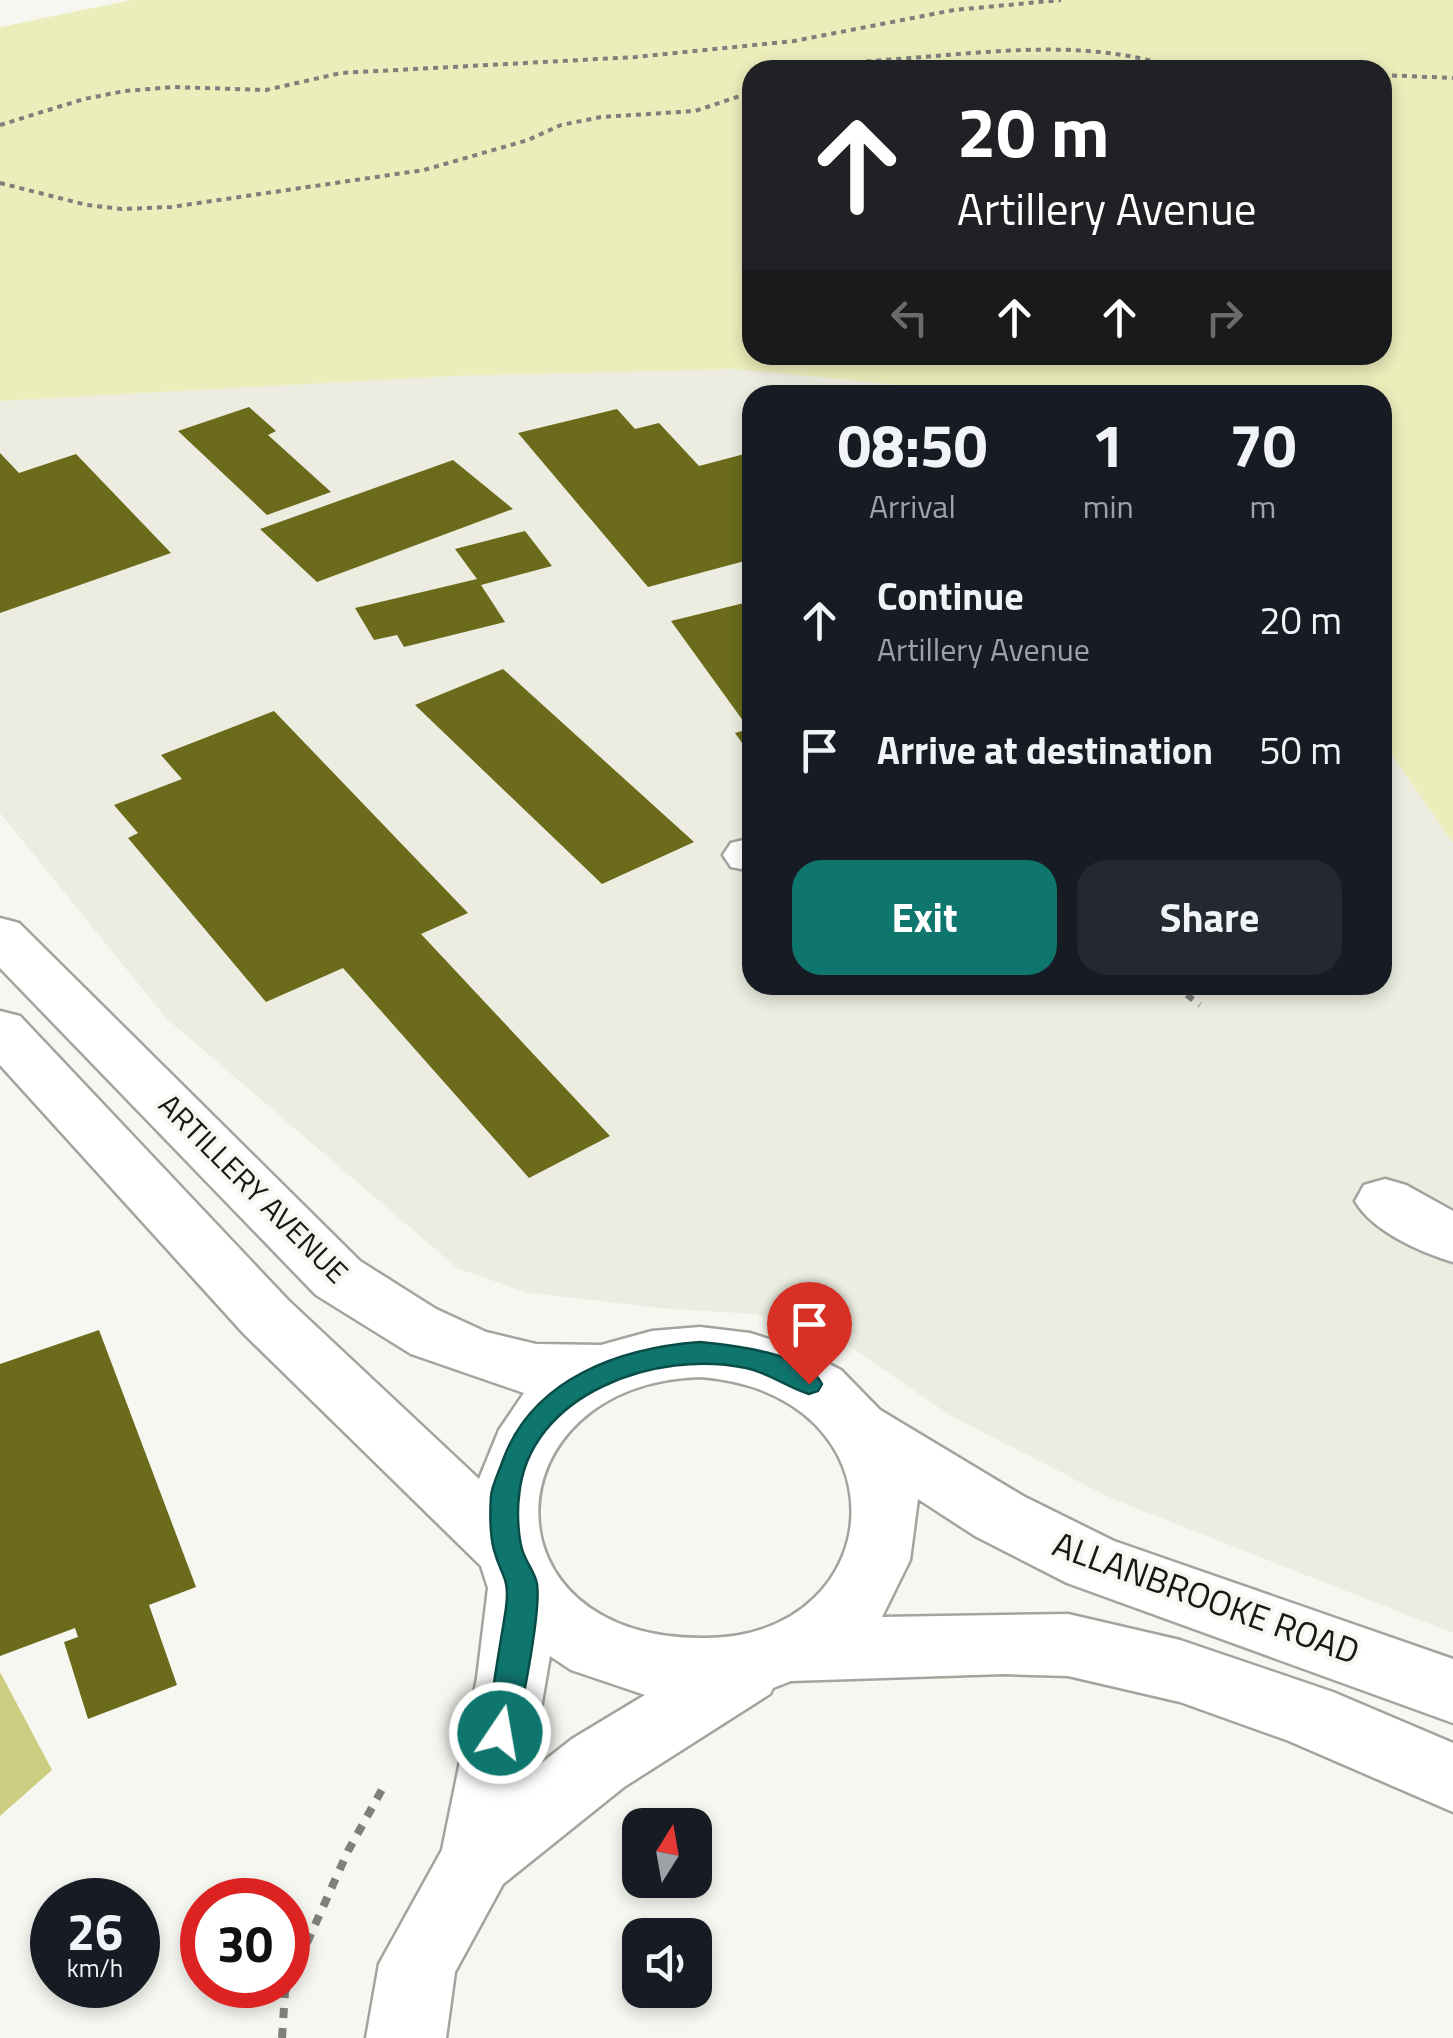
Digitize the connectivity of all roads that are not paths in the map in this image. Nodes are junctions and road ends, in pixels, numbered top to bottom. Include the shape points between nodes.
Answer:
1 (0, 936) edge
2 (0, 1030) edge
3 (0, 1086) edge
4 (67, 1102) junction
5 (1385, 1201) dead end
6 (1453, 1239) edge
7 (611, 1369) junction
8 (862, 1430) junction
9 (515, 1567) junction
10 (775, 1658) junction
11 (1453, 1690) edge
12 (1453, 1778) edge
13 (477, 1859) junction
14 (406, 2038) edge

1 - 7 street, ARTILLERY AVENUE via 338,1278 397,1320 454,1347 538,1370
2 - 4 street, ARTILLERY AVENUE
3 - 4 street
4 - 9 street, ARTILLERY AVENUE via 266,1318
5 - 6 street
7 - 8 street, ARTILLERY AVENUE via 700,1352 747,1358 790,1372 828,1396
7 - 9 street, ARTILLERY AVENUE via 560,1399 523,1442 505,1494
8 - 10 street, ARTILLERY AVENUE via 883,1476 887,1525 872,1574 841,1617
8 - 11 street, ALLANBROOKE ROAD via 999,1516 1091,1562
9 - 10 street, ARTILLERY AVENUE via 553,1622 596,1650 646,1668 702,1673
9 - 13 street via 512,1678
10 - 12 street via 1068,1645 1180,1672 1290,1709
10 - 13 street via 598,1762
13 - 14 street via 418,1964

